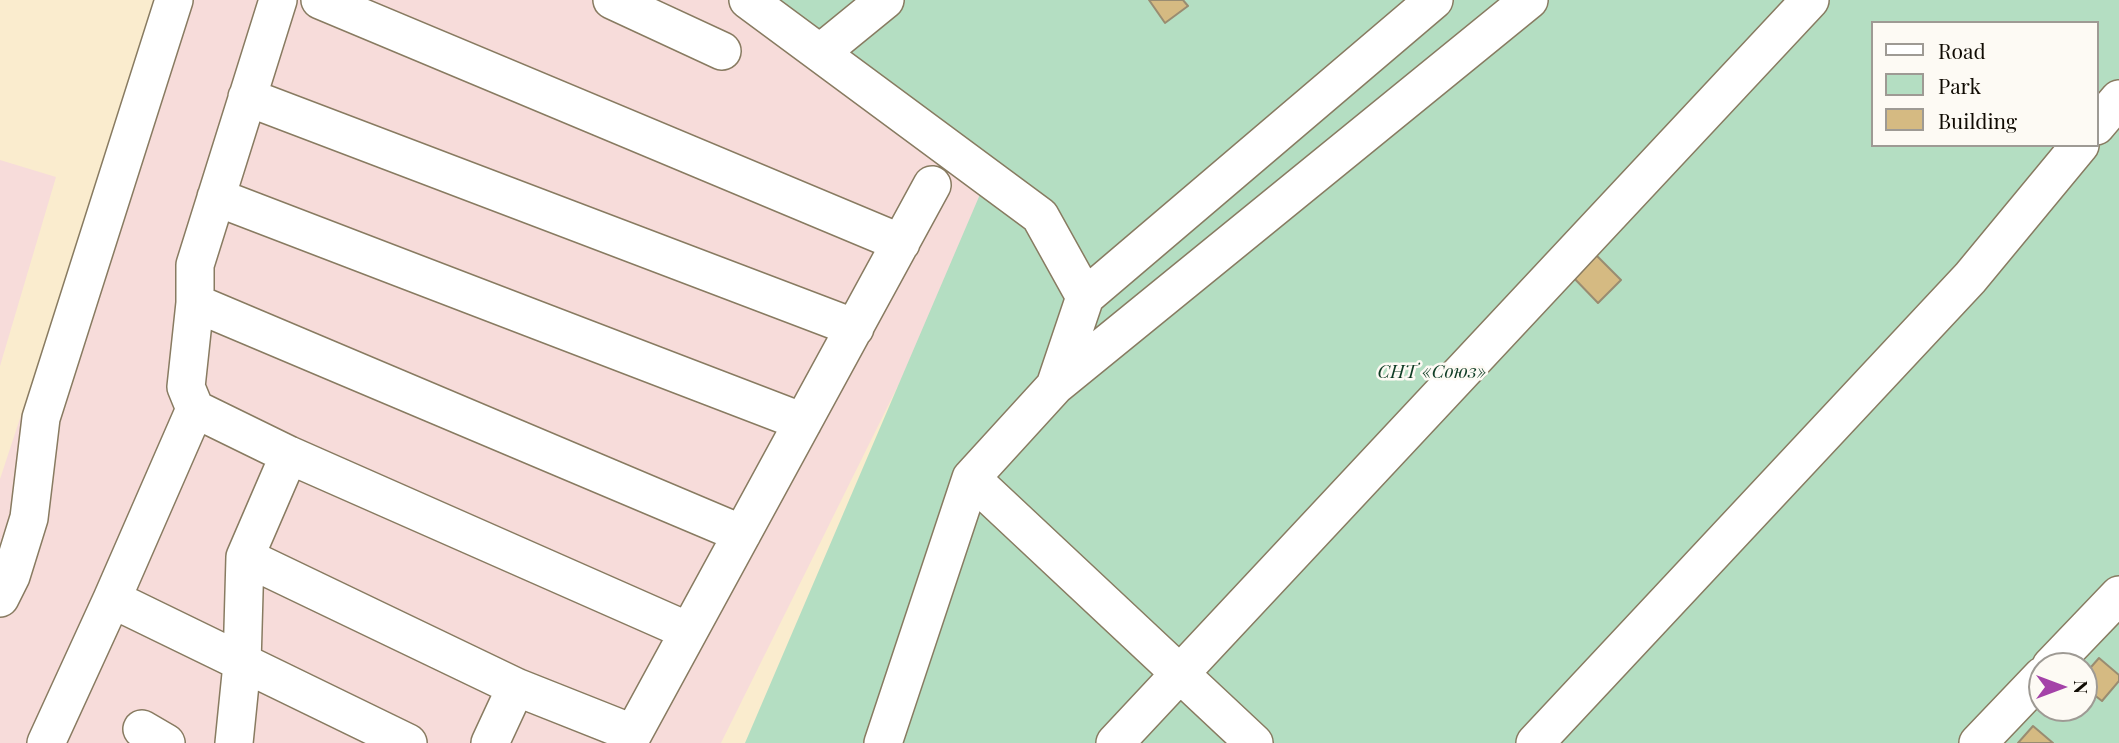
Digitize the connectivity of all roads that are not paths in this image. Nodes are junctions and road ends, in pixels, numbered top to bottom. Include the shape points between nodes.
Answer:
1 (174, 0) edge
2 (278, 0) edge
3 (320, 0) edge
4 (612, 0) edge
5 (748, 0) edge
6 (885, 0) edge
7 (1434, 0) edge
8 (1529, 0) edge
9 (1810, 0) edge
10 (722, 51) dead end
11 (820, 53) junction
12 (247, 97) junction
13 (2119, 99) edge
14 (2098, 124) edge
15 (2078, 147) edge
16 (932, 185) dead end
17 (216, 197) junction
18 (901, 243) junction
19 (1085, 297) junction
20 (195, 303) junction
21 (855, 328) junction
22 (1055, 386) junction
23 (195, 409) junction
24 (803, 422) junction
25 (289, 455) junction
26 (971, 478) junction
27 (742, 534) junction
28 (245, 557) junction
29 (2119, 595) edge
30 (0, 598) edge
31 (113, 598) junction
32 (688, 631) junction
33 (2065, 652) edge
34 (242, 664) junction
35 (1180, 673) junction
36 (516, 687) junction
37 (2028, 691) edge
38 (630, 738) edge
39 (46, 743) edge
40 (234, 743) edge
41 (408, 743) edge
42 (490, 743) edge
43 (883, 743) edge
44 (1115, 743) edge
45 (1254, 743) edge
46 (1535, 743) edge
47 (1978, 743) edge

1 - 30 lane via 41,418 29,518
2 - 12 lane
3 - 18 lane
4 - 10 lane
5 - 11 lane
6 - 11 lane
7 - 19 lane
8 - 22 lane
9 - 35 lane
11 - 19 lane via 1041,216
12 - 17 lane
12 - 21 lane
13 - 14 lane
15 - 46 lane via 1969,278
16 - 18 lane
17 - 20 lane via 195,265
17 - 24 lane
18 - 21 lane
19 - 22 lane
20 - 23 lane via 186,387
20 - 27 lane
21 - 24 lane
22 - 26 lane
23 - 25 lane
23 - 31 lane
24 - 27 lane
25 - 28 lane
25 - 32 lane
26 - 35 lane
26 - 43 lane
27 - 32 lane
28 - 34 lane
28 - 36 lane
29 - 33 lane
31 - 34 lane
31 - 39 lane
32 - 38 lane
34 - 40 lane
34 - 41 lane
35 - 44 lane
35 - 45 lane
36 - 38 lane
36 - 42 lane
37 - 47 lane

